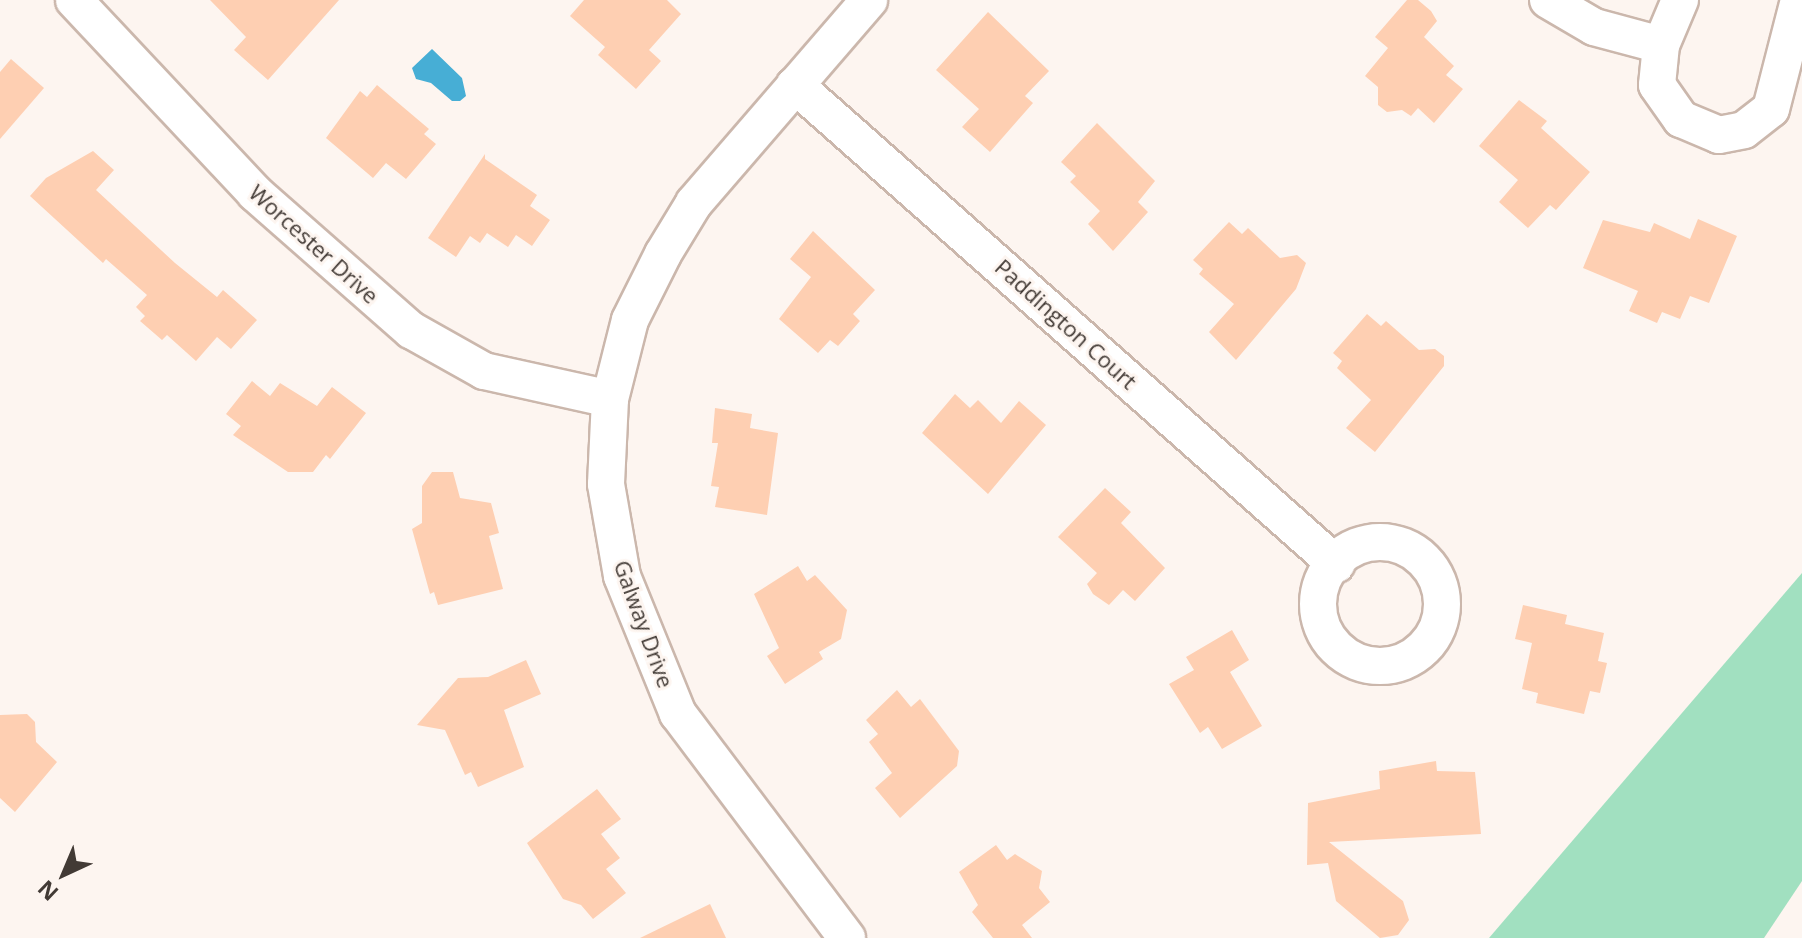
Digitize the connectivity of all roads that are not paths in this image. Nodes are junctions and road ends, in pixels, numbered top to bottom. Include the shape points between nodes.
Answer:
1 (74, 0) edge
2 (869, 0) edge
3 (1548, 0) edge
4 (1680, 0) edge
5 (1799, 0) edge
6 (1661, 45) junction
7 (795, 85) junction
8 (610, 399) junction
9 (1336, 564) dead end
10 (847, 938) edge

1 - 8 street, Worcester Drive via 255,193 411,330 484,371
2 - 7 street, Galway Drive
3 - 6 street via 1594,27
4 - 6 street
5 - 6 street via 1775,101 1744,130 1711,134 1676,113 1655,76
7 - 8 street, Galway Drive via 694,203 663,254 630,320
7 - 9 street, Paddington Court
8 - 10 street, Galway Drive via 606,484 622,576 655,664 678,714

